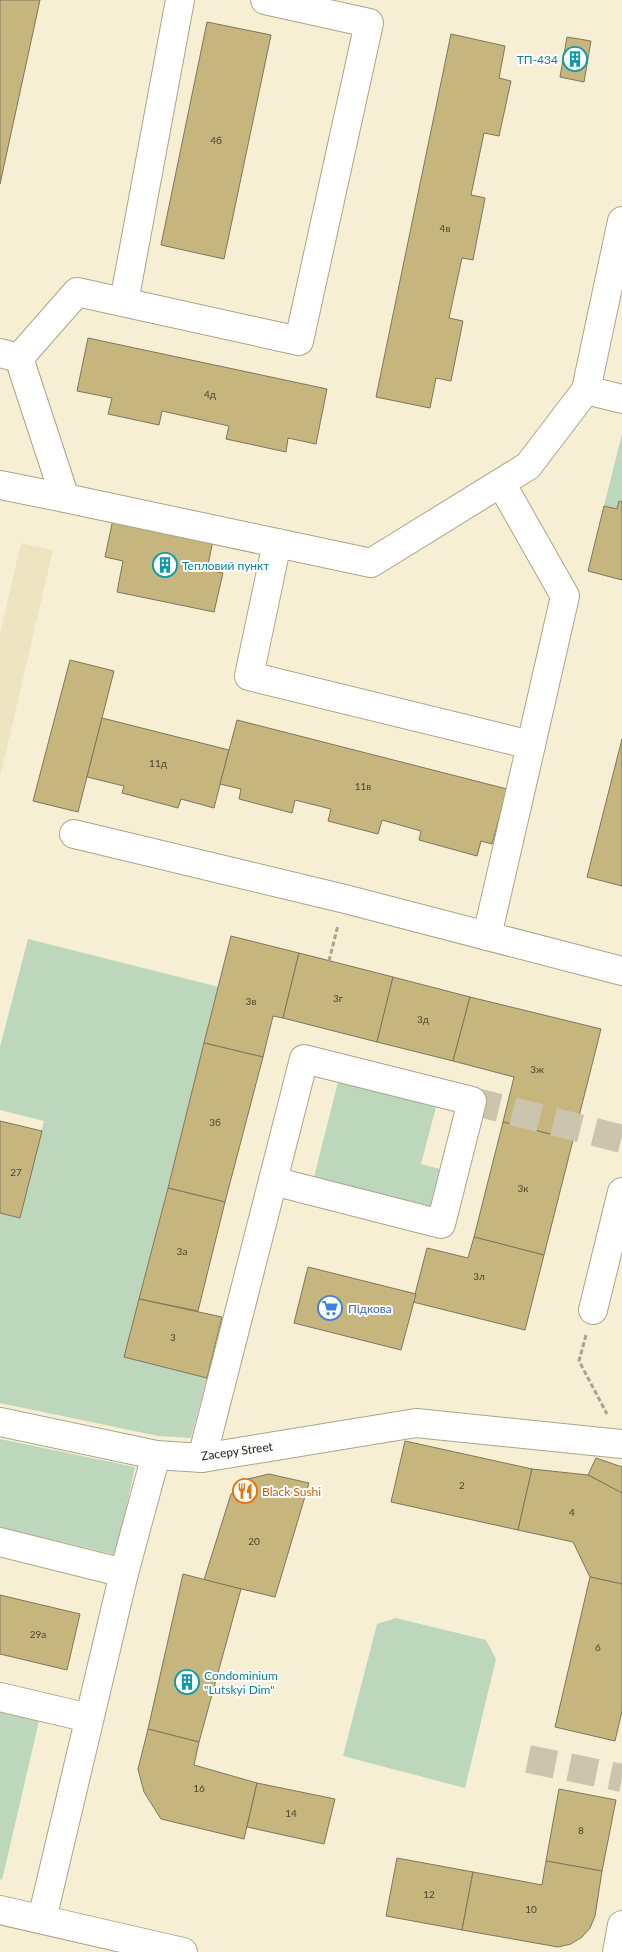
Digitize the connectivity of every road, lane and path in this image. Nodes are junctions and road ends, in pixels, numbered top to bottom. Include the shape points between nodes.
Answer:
1 (180, 0) edge
2 (265, 0) edge
3 (622, 221) edge
4 (124, 302) junction
5 (10, 356) edge
6 (586, 390) junction
7 (622, 398) edge
8 (501, 483) junction
9 (0, 484) edge
10 (65, 498) junction
11 (277, 543) junction
12 (531, 745) junction
13 (74, 834) dead end
14 (345, 899) junction
15 (487, 936) junction
16 (329, 961) dead end
17 (622, 971) edge
18 (273, 1181) junction
19 (622, 1192) edge
20 (593, 1310) joint
21 (609, 1418) dead end
22 (0, 1422) edge
23 (622, 1444) edge
24 (156, 1455) junction
25 (202, 1458) junction
26 (0, 1542) edge
27 (124, 1573) junction
28 (0, 1697) edge
29 (89, 1718) junction
30 (0, 1910) edge
31 (42, 1920) junction
32 (622, 1925) edge
33 (172, 1951) edge
34 (617, 1952) edge

1 - 4 street
2 - 4 street via 369,22 299,341
3 - 6 street
4 - 5 street via 77,292
5 - 10 street
6 - 7 street
6 - 8 street via 528,466
8 - 11 street via 371,563
8 - 12 street via 565,596
9 - 10 street
10 - 11 street
11 - 12 street via 249,676
12 - 15 street
13 - 14 street
14 - 15 street
14 - 16 path
15 - 17 street
18 - 18 street via 304,1059 472,1101 441,1224
18 - 25 street
19 - 20 street
20 - 21 path via 579,1361
22 - 24 street, Zacepy Street
23 - 25 street, Zacepy Street via 416,1423
24 - 25 street, Zacepy Street
24 - 27 street
26 - 27 street
27 - 29 street
28 - 29 street
29 - 31 street
30 - 31 street
31 - 33 street
32 - 34 street

